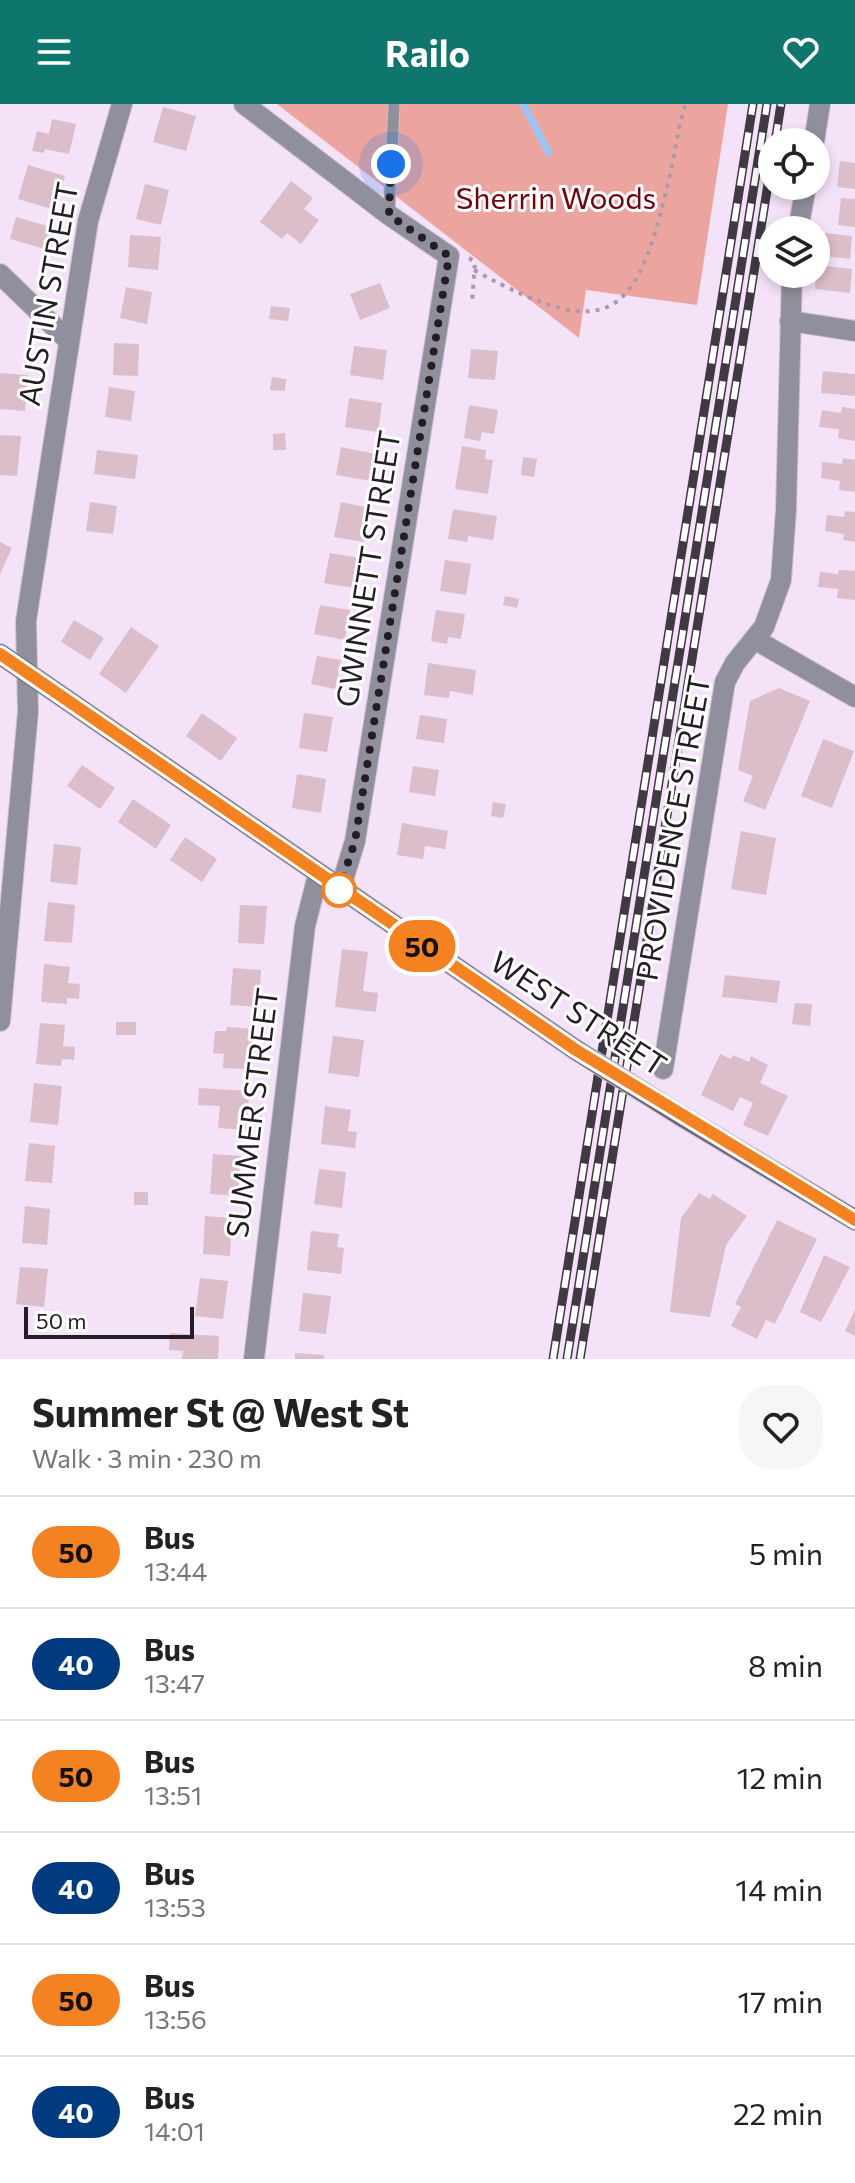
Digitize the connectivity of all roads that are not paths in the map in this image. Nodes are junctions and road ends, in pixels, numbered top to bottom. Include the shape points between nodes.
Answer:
1 (122, 104) edge
2 (244, 104) edge
3 (394, 104) edge
4 (820, 104) edge
5 (816, 128) edge
6 (389, 215) junction
7 (0, 274) edge
8 (791, 288) edge
9 (790, 321) junction
10 (855, 331) edge
11 (69, 341) junction
12 (754, 639) junction
13 (0, 654) edge
14 (28, 674) junction
15 (855, 697) edge
16 (318, 875) junction
17 (340, 890) junction
18 (0, 1021) edge
19 (663, 1069) dead end
20 (855, 1220) edge
21 (254, 1359) edge

1 - 11 street, AUSTIN STREET via 88,221
2 - 6 street
3 - 6 lane
4 - 5 street
6 - 17 street, GWINNETT STREET via 449,256 355,841
7 - 11 street
8 - 9 street, PROVIDENCE STREET
9 - 10 street
9 - 12 street, PROVIDENCE STREET via 781,580 771,613
11 - 14 street, AUSTIN STREET via 26,621
12 - 15 street
12 - 19 street, PROVIDENCE STREET via 728,673 722,695
13 - 14 street, WEST STREET
14 - 16 street, WEST STREET
14 - 18 street, AUSTIN STREET
16 - 17 street, WEST STREET
16 - 21 street, SUMMER STREET via 305,926
17 - 20 street, WEST STREET, bridge via 576,1050

